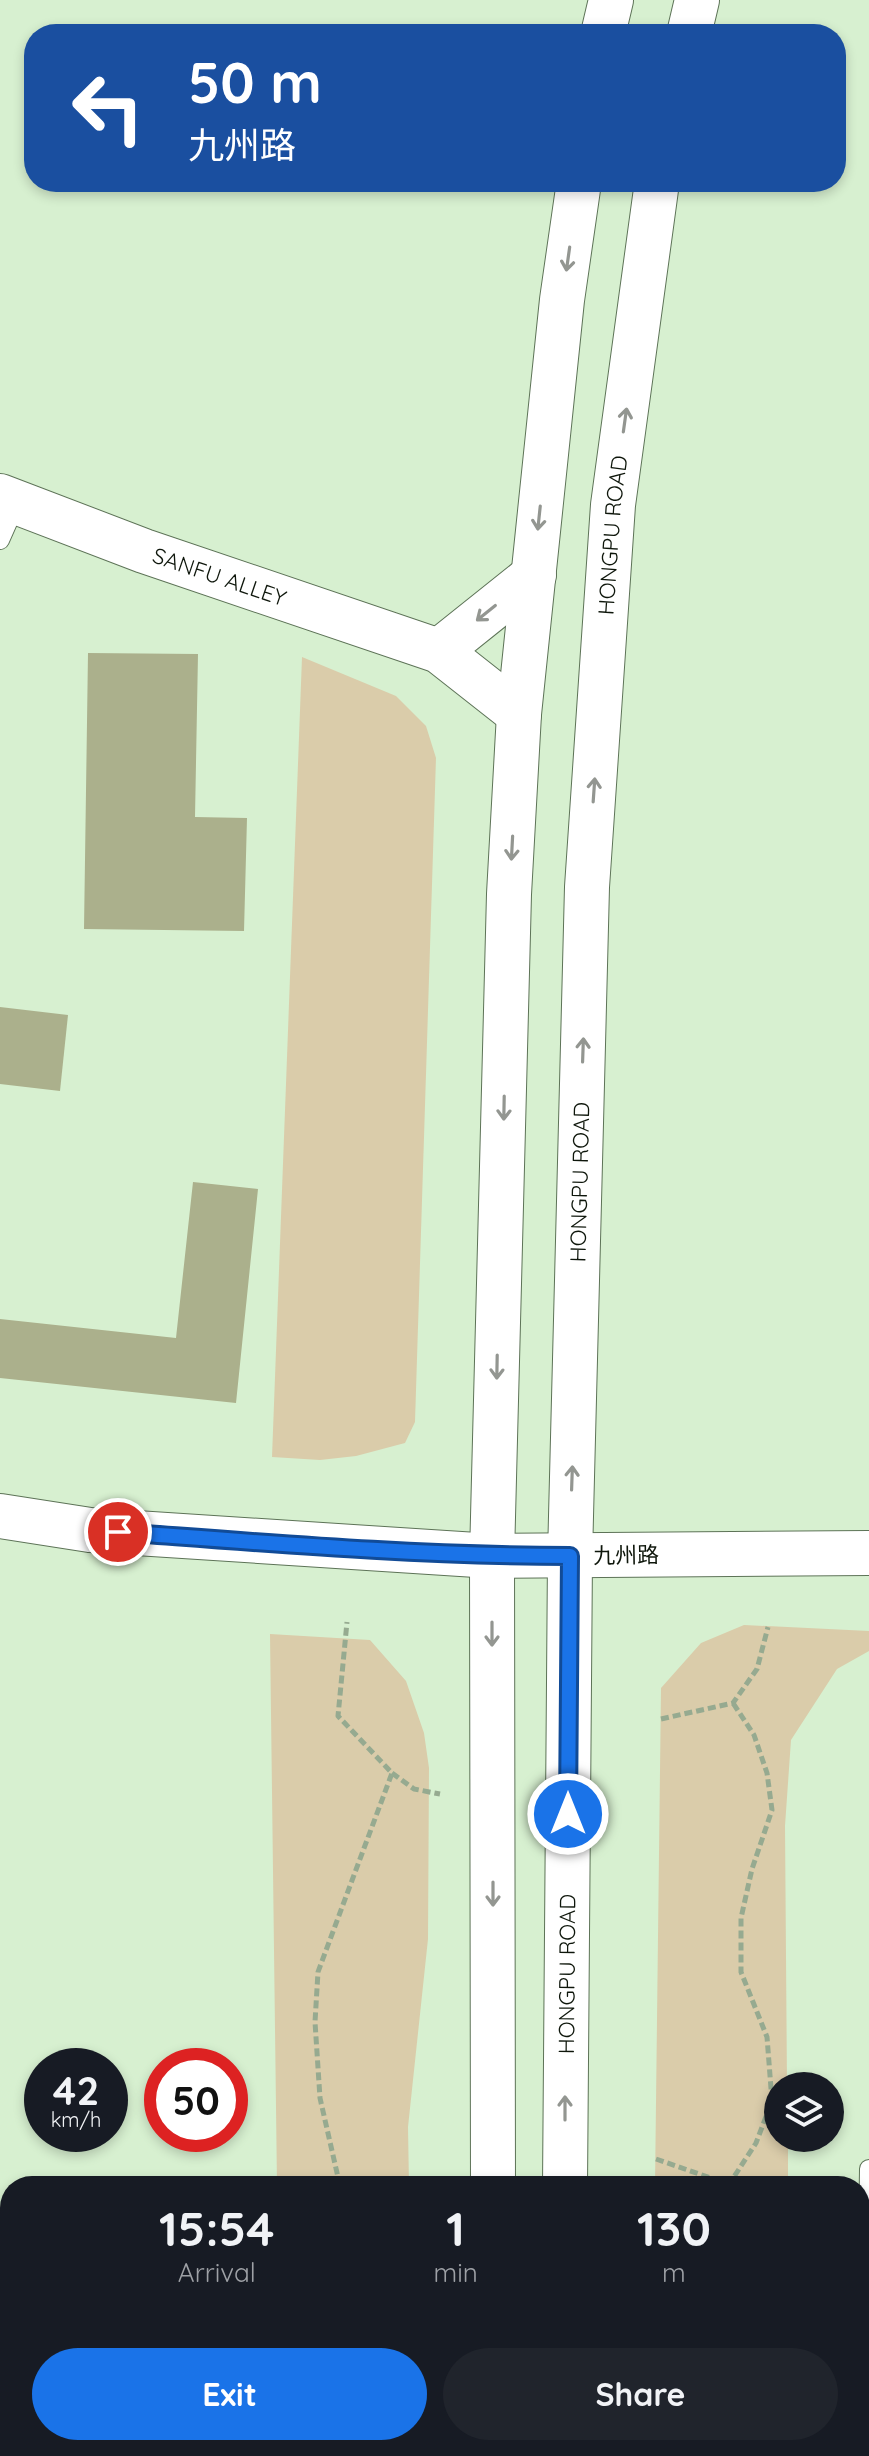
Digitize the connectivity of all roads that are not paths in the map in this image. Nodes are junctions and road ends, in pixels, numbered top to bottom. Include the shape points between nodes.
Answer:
1 (611, 0) edge
2 (697, 0) edge
3 (605, 24) edge
4 (691, 24) edge
5 (578, 192) edge
6 (656, 192) edge
7 (5, 513) edge
8 (534, 575) junction
9 (439, 651) junction
10 (519, 714) junction
11 (0, 1516) edge
12 (869, 1553) edge
13 (492, 1556) junction
14 (570, 1556) junction
15 (493, 2176) edge
16 (565, 2176) edge

1 - 3 main road
2 - 4 main road
5 -> 8 main road
14 -> 6 main road, HONGPU ROAD via 588,871 613,505
7 - 9 main road, SANFU ALLEY via 144,551
8 -> 9 main road
8 - 10 main road
9 - 10 main road, SANFU ALLEY
10 -> 13 main road via 509,894
11 - 13 main road, 九州路 via 90,1530
12 - 14 main road, 九州路
13 - 14 main road, 九州路
13 -> 15 main road
16 -> 14 main road, HONGPU ROAD

